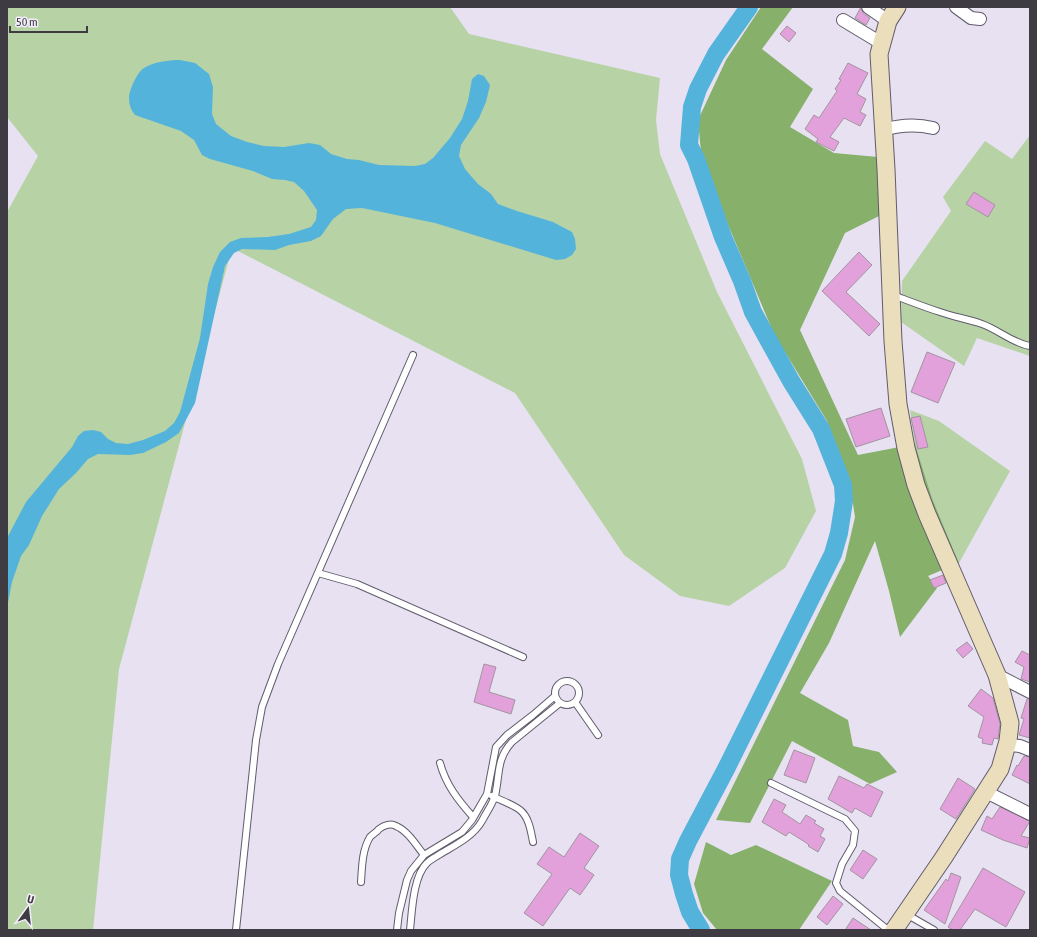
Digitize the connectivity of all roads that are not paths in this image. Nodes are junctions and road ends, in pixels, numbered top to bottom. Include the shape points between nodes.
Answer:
1 (868, 7) edge
2 (956, 7) edge
3 (892, 14) edge
4 (980, 19) dead end
5 (842, 20) dead end
6 (881, 43) junction
7 (933, 128) dead end
8 (883, 130) junction
9 (892, 294) junction
10 (1030, 346) edge
11 (413, 355) dead end
12 (318, 573) junction
13 (523, 657) dead end
14 (997, 675) junction
15 (1030, 692) edge
16 (555, 696) junction
17 (575, 702) junction
18 (560, 703) junction
19 (598, 735) dead end
20 (1008, 745) junction
21 (1030, 750) edge
22 (440, 763) dead end
23 (771, 783) dead end
24 (986, 792) junction
25 (487, 794) junction
26 (495, 797) junction
27 (1030, 814) edge
28 (473, 818) junction
29 (533, 842) dead end
30 (424, 855) junction
31 (361, 882) dead end
32 (399, 913) junction
33 (411, 914) junction
34 (906, 914) junction
35 (236, 930) edge
36 (397, 930) edge
37 (410, 930) edge
38 (888, 930) edge
39 (894, 930) edge
40 (934, 930) edge

1 - 3 street
2 - 4 street via 971,18
3 - 6 street
5 - 6 street
6 - 8 street via 879,54
7 - 8 street via 909,125
8 - 9 street
9 - 10 lane via 982,324
9 - 14 street via 898,404 908,456 927,514
11 - 12 lane
12 - 13 lane via 357,584
12 - 35 lane via 262,707 256,740
14 - 15 street
14 - 20 street via 1010,723
16 - 17 lane via 559,684 570,681 579,690
16 - 18 lane
16 - 25 lane via 496,747
17 - 18 lane via 568,705
17 - 19 lane
18 - 26 lane via 505,750
20 - 21 street
20 - 24 street via 1000,769
22 - 28 lane via 452,791
23 - 38 lane via 850,823 855,831 853,845 842,864 836,883 840,891
24 - 27 street
24 - 34 street
25 - 26 lane
25 - 28 lane
26 - 29 lane via 521,810
26 - 33 lane via 481,823 466,839 427,862 416,884
28 - 30 lane via 462,832
30 - 31 lane via 404,830 395,825 382,826 370,837 366,847
30 - 32 lane via 407,880
32 - 33 lane
32 - 36 lane
33 - 37 lane
34 - 39 street
34 - 40 lane

